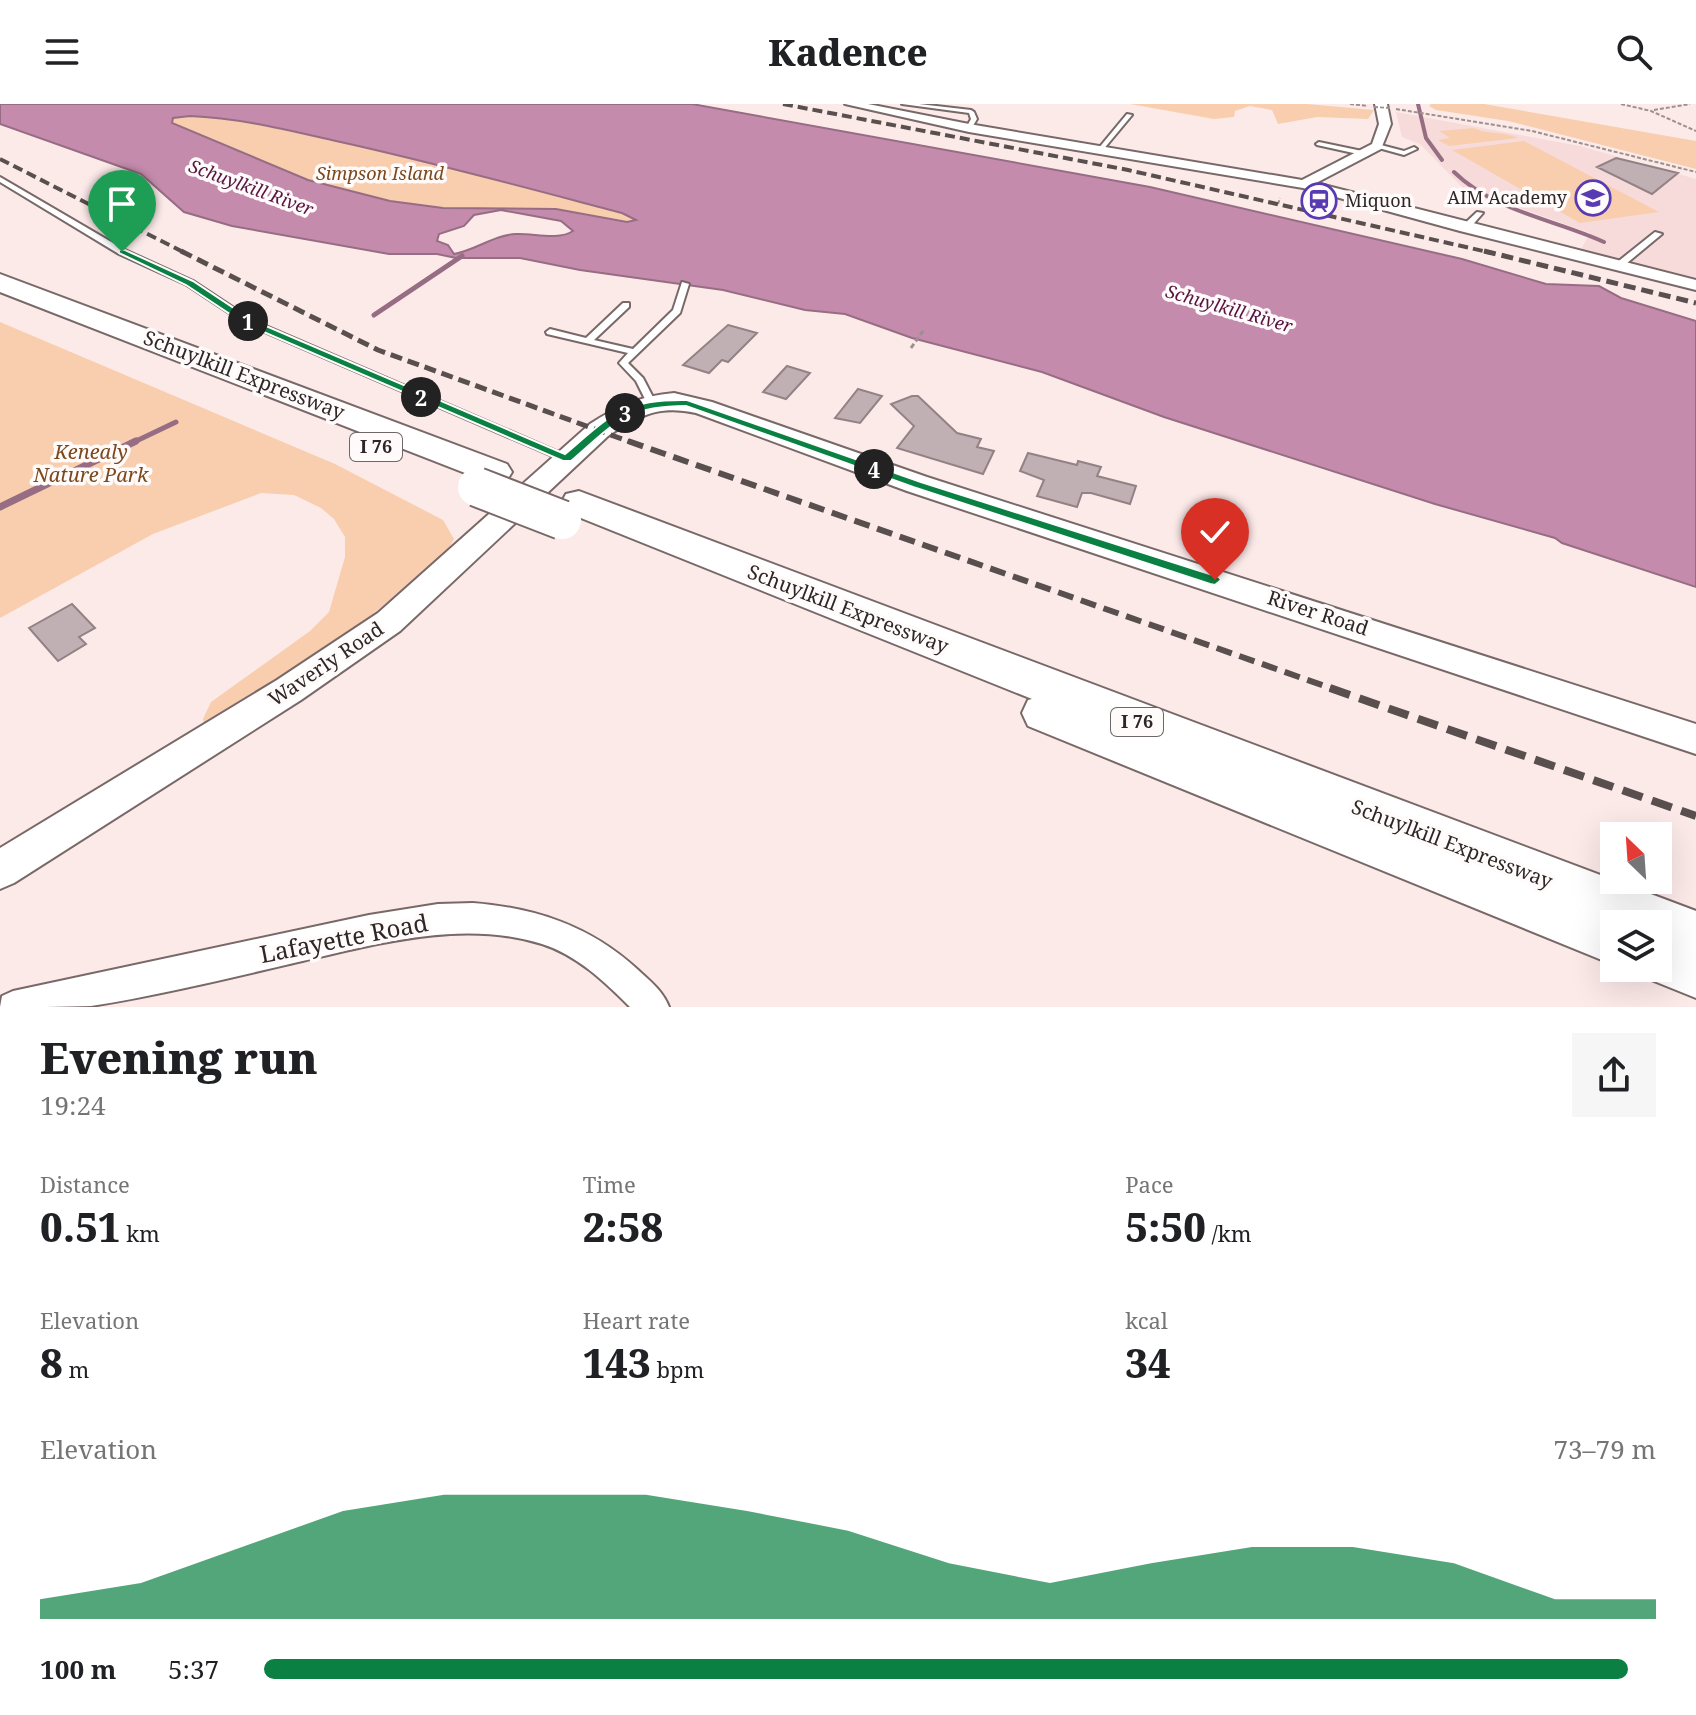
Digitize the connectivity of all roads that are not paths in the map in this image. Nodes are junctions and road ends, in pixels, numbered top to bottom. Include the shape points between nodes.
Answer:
1 (854, 104) edge
2 (905, 104) edge
3 (1382, 106) edge
4 (1129, 115) dead end
5 (969, 128) junction
6 (1319, 144) dead end
7 (1414, 149) dead end
8 (1100, 150) junction
9 (1372, 150) junction
10 (0, 179) edge
11 (1304, 184) junction
12 (1479, 213) dead end
13 (1465, 228) junction
14 (1658, 234) dead end
15 (1618, 266) junction
16 (0, 282) edge
17 (685, 284) dead end
18 (1696, 285) edge
19 (0, 299) edge
20 (626, 305) dead end
21 (550, 332) dead end
22 (588, 341) junction
23 (635, 352) junction
24 (175, 359) junction
25 (651, 403) junction
26 (621, 415) joint
27 (567, 459) junction
28 (571, 512) junction
29 (1696, 739) edge
30 (0, 870) edge
31 (1600, 932) edge
32 (1696, 938) edge
33 (1672, 962) edge
34 (1696, 971) edge
35 (13, 1007) edge
36 (653, 1007) edge

1 - 5 street
2 - 5 lane via 971,112
3 - 9 street via 1385,124
4 - 8 lane
5 - 8 street
6 - 9 lane
7 - 9 lane
8 - 11 street
9 - 11 street
10 - 27 lane via 122,252 190,283 249,322
11 - 13 street
12 - 13 lane
13 - 15 street
14 - 15 lane
15 - 18 street
16 - 24 highway, Schuylkill Expressway / I 76
17 - 23 lane via 677,311
19 - 24 highway, Schuylkill Expressway / I 76
20 - 22 lane
21 - 22 lane
22 - 23 lane
23 - 25 lane via 623,363 640,380
24 - 28 highway, Schuylkill Expressway / I 76, bridge
25 - 26 street, River Road
25 - 29 street, River Road via 703,407 961,499
26 - 27 street, Waverly Road
27 - 30 street, Waverly Road via 389,622
28 - 31 highway, Schuylkill Expressway / I 76
28 - 32 highway, Schuylkill Expressway / I 76
33 - 34 highway
35 - 36 street, Lafayette Road via 382,929 473,919 539,927 573,941 597,953

